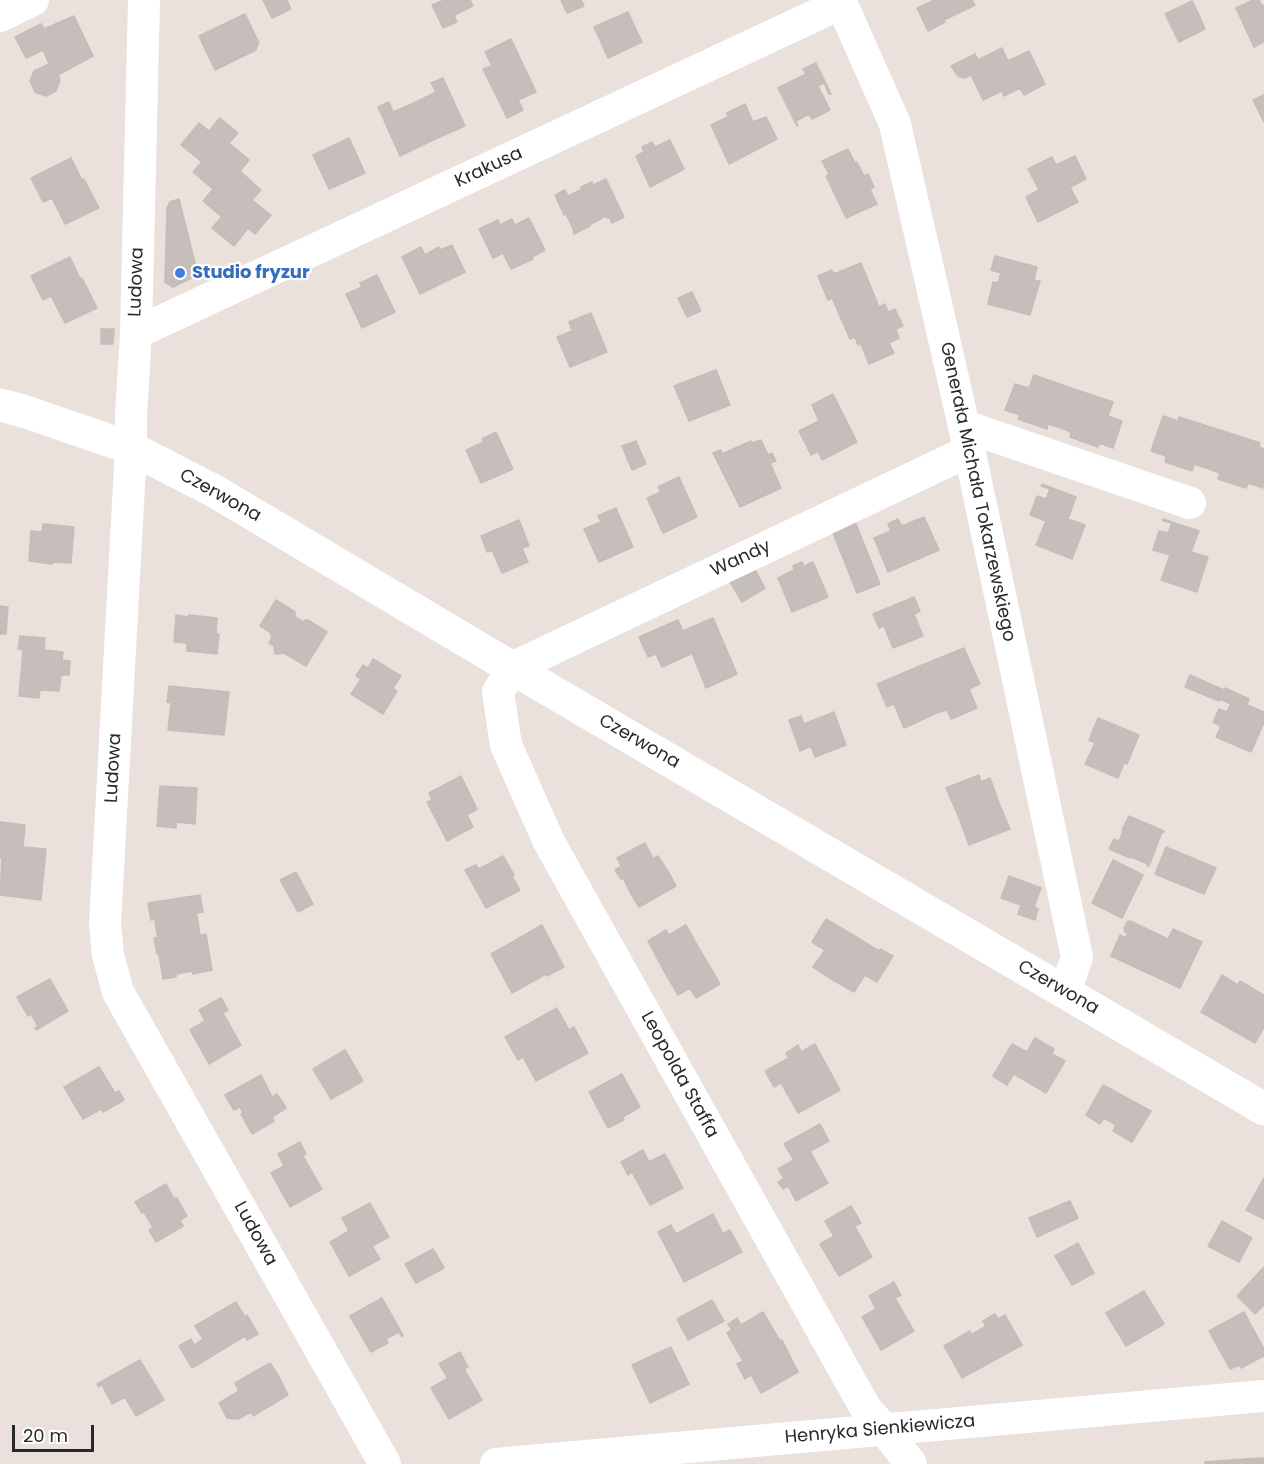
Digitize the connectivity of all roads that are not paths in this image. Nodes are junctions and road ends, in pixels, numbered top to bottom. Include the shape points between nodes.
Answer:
1 (33, 0) edge
2 (144, 0) edge
3 (841, 2) edge
4 (0, 16) edge
5 (136, 333) junction
6 (0, 405) edge
7 (967, 440) junction
8 (131, 448) junction
9 (1113, 493) dead end
10 (1190, 503) dead end
11 (512, 668) junction
12 (1065, 992) junction
13 (1264, 1109) edge
14 (1264, 1396) edge
15 (884, 1429) junction
16 (385, 1464) edge
17 (496, 1464) edge
18 (911, 1464) edge

1 - 4 street
2 - 5 street, Ludowa
3 - 5 street, Krakusa
3 - 7 street, Generała Michała Tokarzewskiego via 895,124
5 - 8 street, Ludowa
6 - 8 main road, Czerwona
7 - 9 street
7 - 10 street
7 - 11 street, Wandy
7 - 12 street, Generała Michała Tokarzewskiego via 1077,957
8 - 11 main road, Czerwona via 216,492
8 - 16 street, Ludowa via 105,924 108,955 118,992
11 - 12 main road, Czerwona
11 - 15 street, Leopolda Staffa via 498,692 506,745 549,842 866,1409
12 - 13 main road, Czerwona
14 - 15 street, Henryka Sienkiewicza
15 - 17 street, Henryka Sienkiewicza
15 - 18 street, Leopolda Staffa

